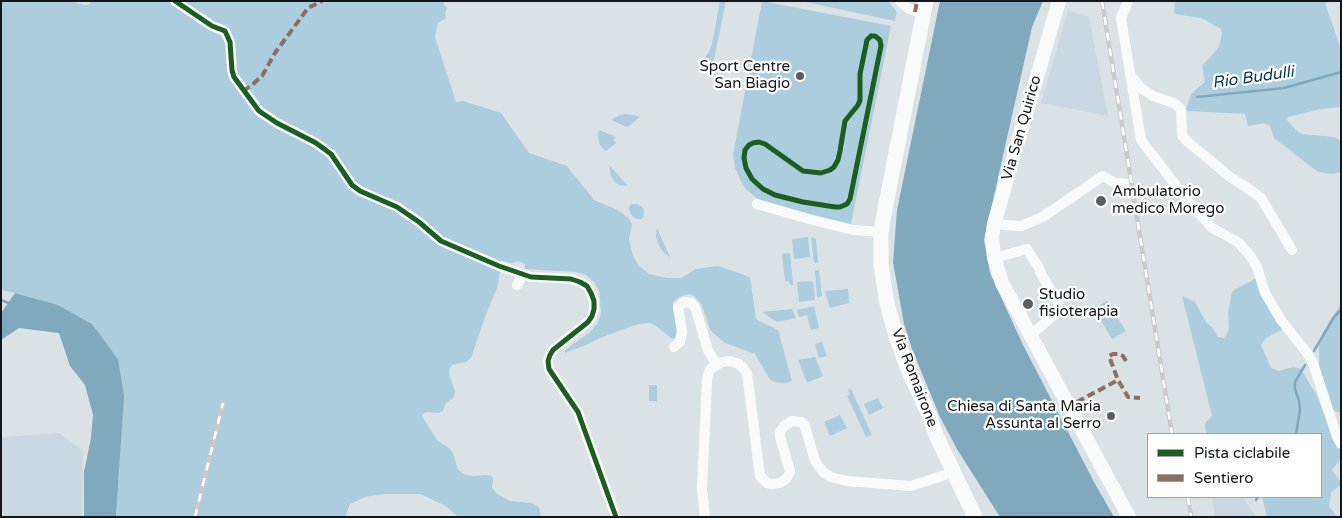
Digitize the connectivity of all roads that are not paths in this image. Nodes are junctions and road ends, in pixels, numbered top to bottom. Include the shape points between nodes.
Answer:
1 (175, 1) edge
2 (900, 1) edge
3 (1060, 1) edge
4 (1128, 1) edge
5 (925, 8) edge
6 (1130, 73) junction
7 (1128, 184) dead end
8 (757, 204) dead end
9 (994, 224) junction
10 (881, 232) junction
11 (1292, 250) dead end
12 (994, 257) junction
13 (523, 274) junction
14 (517, 286) dead end
15 (1031, 335) junction
16 (674, 347) dead end
17 (716, 364) junction
18 (1341, 444) edge
19 (954, 472) junction
20 (616, 517) edge
21 (704, 517) edge
22 (975, 517) edge
23 (1129, 517) edge

1 - 13 street via 225,32 230,42 234,77 259,111 331,154 352,185 396,207 441,241
2 - 5 street, Via Romairone via 908,8
3 - 9 main road, Via San Quirico
4 - 6 street via 1121,18
5 - 10 main road, Via Romairone
6 - 11 street via 1142,89 1181,109 1182,135 1230,177 1261,198
6 - 18 street via 1141,140 1206,222 1239,243 1251,257 1265,293 1312,363
7 - 9 street via 1115,183 1102,176 1031,222 1021,226
8 - 10 street via 853,230
9 - 12 main road, Via San Quirico
10 - 19 main road, Via Romairone via 881,264 895,333
12 - 15 main road, Via San Quirico via 1002,283
12 - 15 street via 1027,249 1057,301 1056,314
13 - 14 street
13 - 20 street via 571,279 587,286 591,293 594,301 592,316 554,350 548,361 549,369 578,412
15 - 23 main road, Via San Quirico
16 - 17 street via 680,342 682,332 678,307 684,302 691,303
17 - 19 street via 734,362 747,373 760,476 767,483 779,484 788,476 790,471 780,432 792,421 805,426 815,461 831,478 910,486
17 - 21 street via 708,375 705,395
19 - 22 main road, Via Romairone

